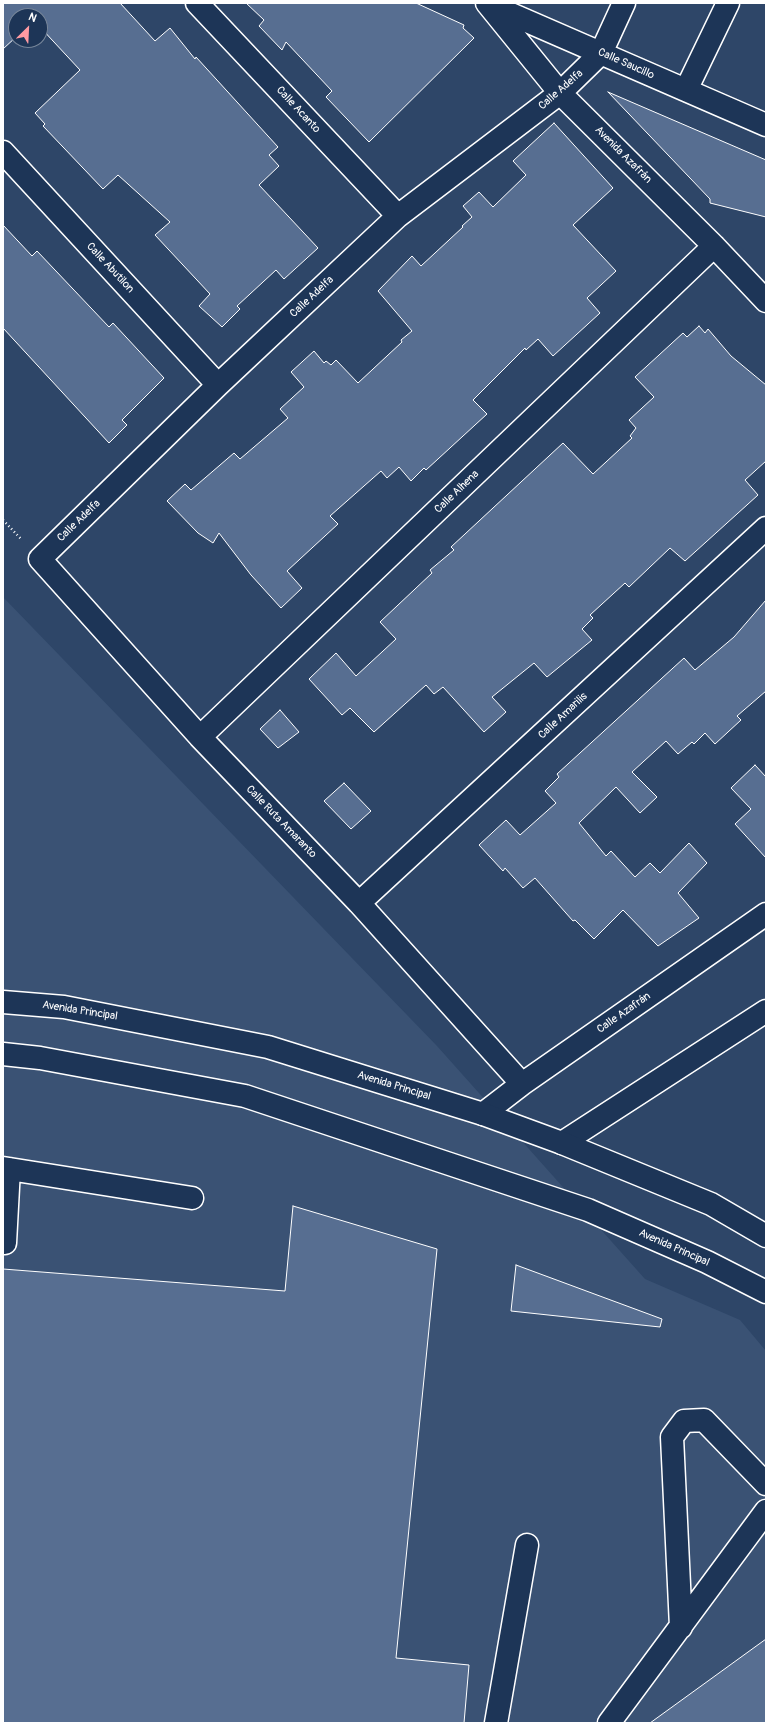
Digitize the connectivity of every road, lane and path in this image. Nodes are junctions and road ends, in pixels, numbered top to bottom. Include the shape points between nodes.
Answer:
1 (197, 3) edge
2 (486, 3) edge
3 (624, 3) edge
4 (728, 3) edge
5 (601, 53) junction
6 (686, 90) junction
7 (560, 93) junction
8 (765, 120) edge
9 (3, 152) edge
10 (398, 216) junction
11 (714, 246) junction
12 (766, 301) edge
13 (218, 385) junction
14 (766, 528) edge
15 (40, 559) joint
16 (200, 737) junction
17 (359, 903) junction
18 (766, 914) edge
19 (3, 1002) edge
20 (766, 1010) edge
21 (3, 1054) edge
22 (522, 1084) junction
23 (483, 1114) junction
24 (562, 1143) junction
25 (6, 1169) edge
26 (192, 1198) dead end
27 (766, 1236) edge
28 (3, 1243) edge
29 (766, 1292) edge
30 (766, 1484) edge
31 (766, 1511) edge
32 (527, 1545) dead end
33 (680, 1626) junction
34 (496, 1723) edge
35 (609, 1723) edge

1 - 10 street, Calle Acanto
2 - 5 street, Calle Saucillo
2 - 7 street, Avenida Azafrán
3 - 5 street
4 - 6 street
5 - 6 street, Calle Saucillo
5 - 7 street, Calle Adelfa
6 - 8 street, Calle Saucillo
7 - 10 street, Calle Adelfa
7 - 11 street, Avenida Azafrán
9 - 13 street, Calle Abutilon
10 - 13 street, Calle Adelfa
11 - 12 street, Avenida Azafrán
11 - 16 street, Calle Alhena
13 - 15 street, Calle Adelfa
14 - 17 street, Calle Amarilis
15 - 16 street, Calle Ruta Amaranto
16 - 17 street, Calle Ruta Amaranto
17 - 22 street, Calle Ruta Amaranto
18 - 22 street, Calle Azafrán
19 - 23 street, Avenida Principal via 64,1007 268,1047
20 - 24 street
21 - 29 street, Avenida Principal via 40,1058 245,1096 588,1210 707,1262
22 - 23 street, Calle Azafrán
23 - 24 street, Avenida Principal
24 - 27 street, Avenida Principal via 711,1204
25 - 26 street
25 - 28 street
30 - 33 street via 704,1420 684,1421 672,1438
31 - 33 street
32 - 34 street
33 - 35 street

